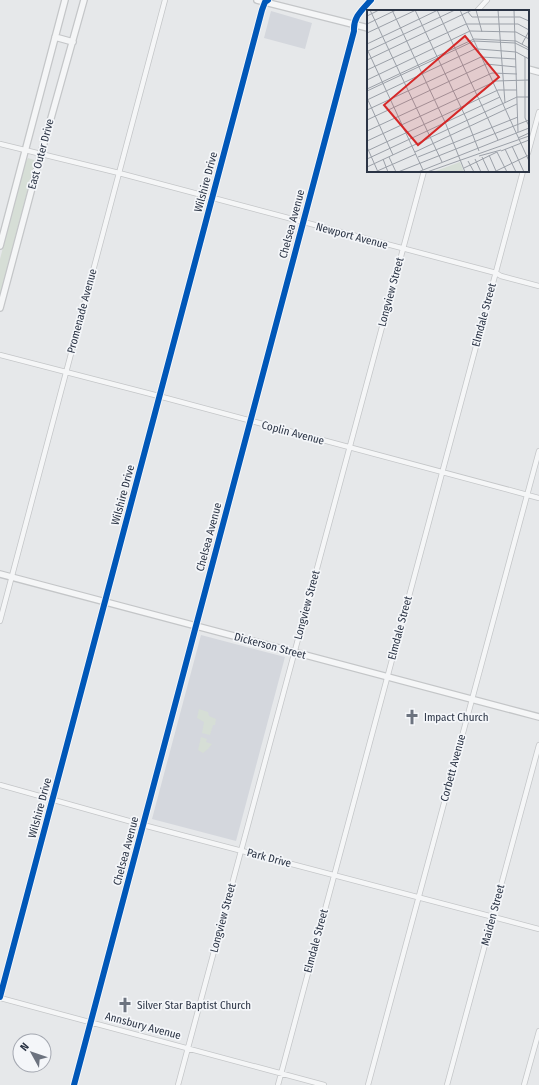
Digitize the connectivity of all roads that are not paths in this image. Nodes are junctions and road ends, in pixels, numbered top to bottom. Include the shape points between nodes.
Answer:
1 (65, 0) edge
2 (84, 0) edge
3 (165, 0) edge
4 (257, 0) edge
5 (371, 0) edge
6 (487, 0) edge
7 (267, 1) edge
8 (478, 10) edge
9 (353, 25) junction
10 (367, 28) edge
11 (55, 37) junction
12 (73, 42) junction
13 (529, 69) edge
14 (539, 72) edge
15 (539, 112) edge
16 (0, 144) edge
17 (529, 149) edge
18 (26, 150) junction
19 (41, 154) junction
20 (424, 172) edge
21 (523, 172) edge
22 (119, 174) junction
23 (212, 198) junction
24 (303, 223) junction
25 (0, 246) edge
26 (403, 249) junction
27 (496, 273) junction
28 (539, 286) edge
29 (0, 308) edge
30 (0, 355) edge
31 (66, 372) junction
32 (159, 396) junction
33 (250, 421) junction
34 (349, 448) junction
35 (539, 450) edge
36 (442, 473) junction
37 (527, 495) junction
38 (539, 498) edge
39 (0, 574) edge
40 (12, 577) junction
41 (105, 602) junction
42 (0, 621) edge
43 (196, 627) junction
44 (295, 652) junction
45 (387, 677) junction
46 (472, 699) junction
47 (539, 718) edge
48 (539, 744) edge
49 (0, 785) edge
50 (52, 799) junction
51 (144, 825) junction
52 (241, 850) junction
53 (334, 875) junction
54 (419, 897) junction
55 (493, 916) junction
56 (539, 929) edge
57 (0, 997) edge
58 (91, 1023) junction
59 (539, 1031) edge
60 (188, 1049) junction
61 (281, 1074) junction
62 (74, 1085) edge
63 (178, 1085) edge
64 (278, 1085) edge
65 (324, 1085) edge
66 (368, 1085) edge
67 (447, 1085) edge
68 (524, 1085) edge

1 - 11 street, East Outer Drive
2 - 12 street, East Outer Drive
3 - 22 street, Promenade Avenue
4 - 7 street
5 - 9 street, Chelsea Avenue via 355,17
6 - 8 street
7 - 9 street
7 - 23 street, Wilshire Drive via 262,10
9 - 10 street
9 - 24 street, Chelsea Avenue via 352,39
11 - 12 street
11 - 18 street, East Outer Drive
12 - 19 street, East Outer Drive
13 - 14 street
15 - 17 street
16 - 18 street
18 - 19 street, Newport Avenue
18 - 25 street, East Outer Drive
19 - 22 street, Newport Avenue
19 - 29 street, East Outer Drive
20 - 26 street, Longview Street
21 - 27 street, Elmdale Street
22 - 23 street, Newport Avenue
22 - 31 street, Promenade Avenue
23 - 24 street, Newport Avenue
23 - 32 street, Wilshire Drive
24 - 26 street, Newport Avenue
24 - 33 street, Chelsea Avenue
26 - 27 street, Newport Avenue
26 - 34 street, Longview Street
27 - 28 street, Newport Avenue
27 - 36 street, Elmdale Street
30 - 31 street, Coplin Avenue
31 - 32 street, Coplin Avenue
31 - 40 street, Promenade Avenue
32 - 33 street, Coplin Avenue
32 - 41 street, Wilshire Drive
33 - 34 street, Coplin Avenue
33 - 43 street, Chelsea Avenue
34 - 36 street, Coplin Avenue
34 - 44 street, Longview Street
35 - 37 street, Corbett Avenue
36 - 37 street, Coplin Avenue
36 - 45 street, Elmdale Street
37 - 38 street, Coplin Avenue
37 - 46 street, Corbett Avenue
39 - 40 street, Dickerson Street
40 - 41 street, Dickerson Street
40 - 42 street, Promenade Avenue
41 - 43 street, Dickerson Street
41 - 50 street, Wilshire Drive
43 - 44 street, Dickerson Street
43 - 51 street, Chelsea Avenue
44 - 45 street, Dickerson Street
44 - 52 street, Longview Street
45 - 46 street, Dickerson Street
45 - 53 street, Elmdale Street
46 - 47 street, Dickerson Street
46 - 54 street, Corbett Avenue
48 - 55 street, Maiden Street
49 - 50 street, Park Drive
50 - 51 street, Park Drive
50 - 57 street, Wilshire Drive
51 - 52 street, Park Drive
51 - 58 street, Chelsea Avenue
52 - 53 street, Park Drive
52 - 60 street, Longview Street
53 - 54 street, Park Drive
53 - 61 street, Elmdale Street
54 - 55 street, Park Drive
54 - 66 street, Corbett Avenue
55 - 56 street, Park Drive
55 - 67 street, Maiden Street
57 - 58 street, Annsbury Avenue
58 - 60 street, Annsbury Avenue
58 - 62 street, Chelsea Avenue
59 - 68 street
60 - 61 street, Annsbury Avenue
60 - 63 street, Longview Street
61 - 64 street, Elmdale Street
61 - 65 street, Annsbury Avenue

